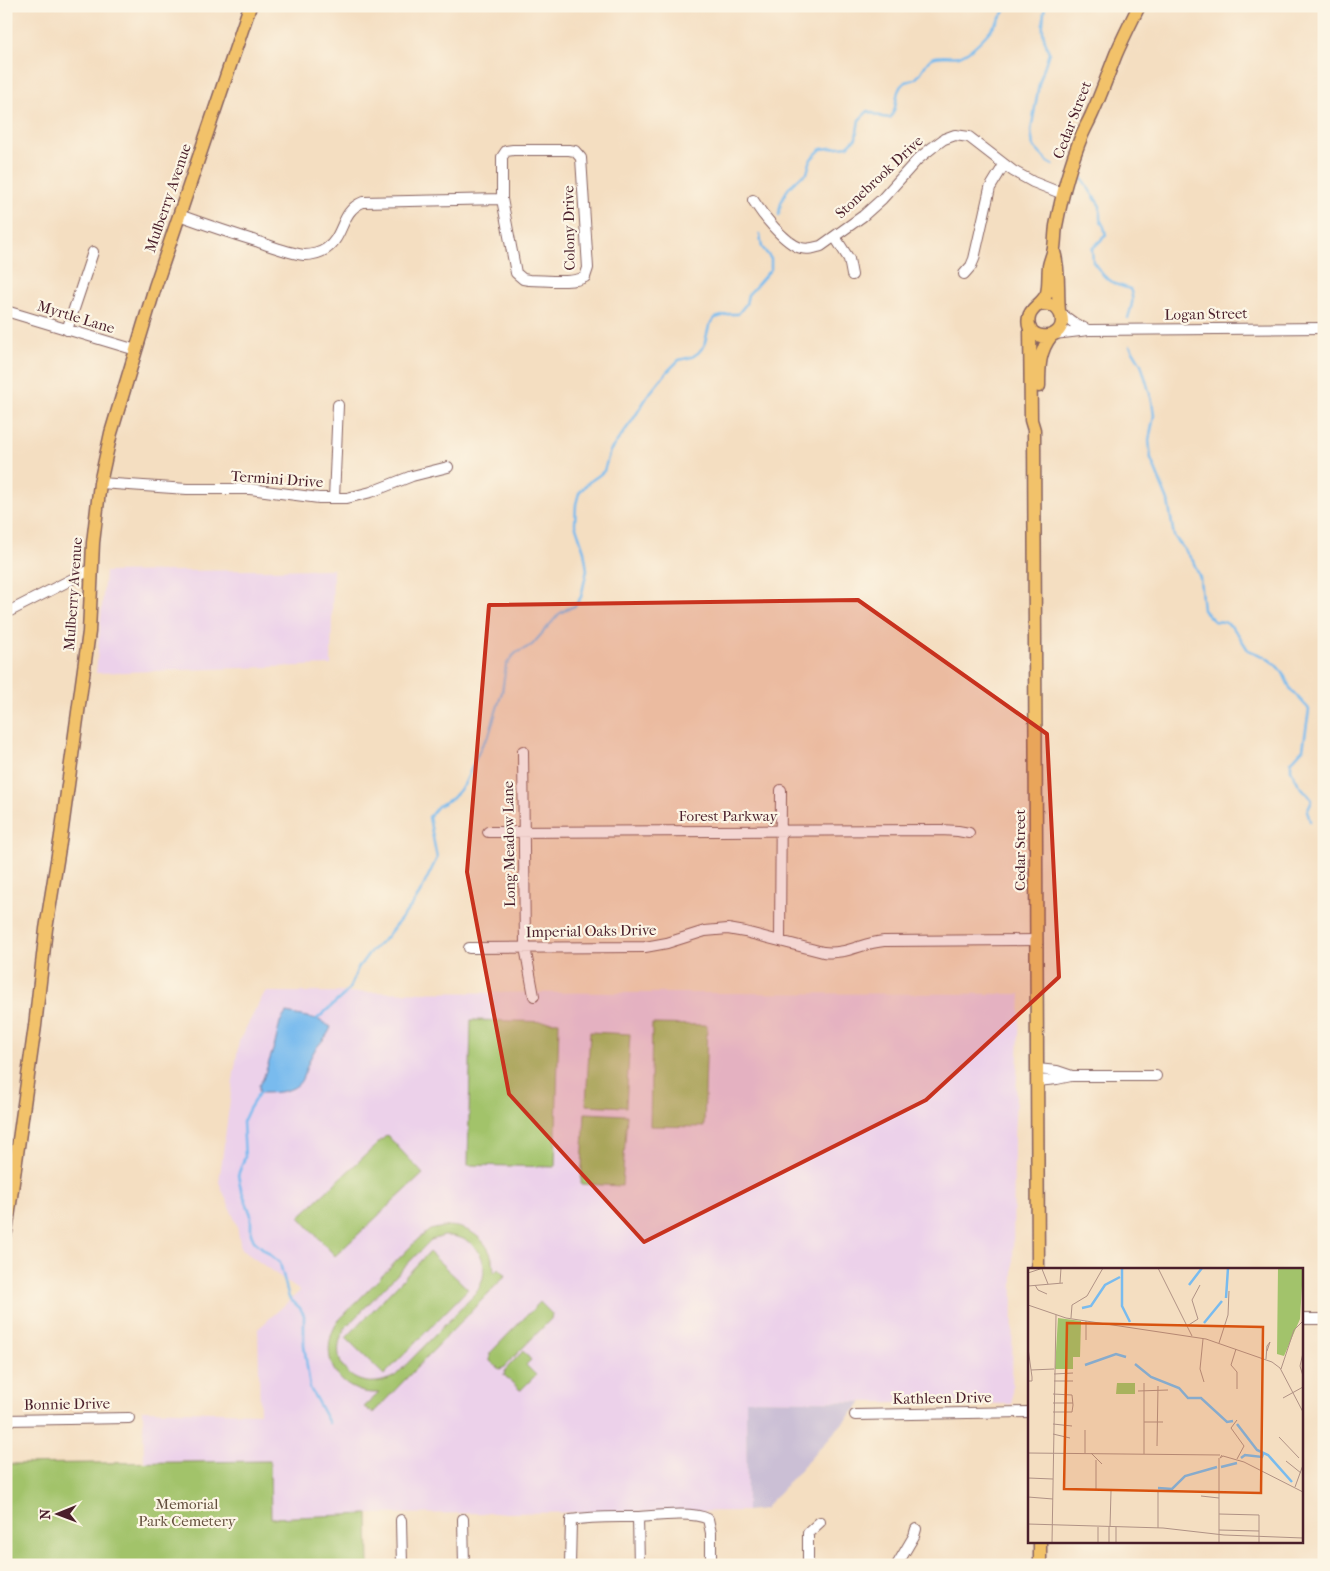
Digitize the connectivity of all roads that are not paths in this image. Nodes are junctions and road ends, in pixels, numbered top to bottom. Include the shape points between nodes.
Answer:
1 (250, 6) edge
2 (1139, 6) edge
3 (1004, 165) junction
4 (1063, 194) junction
5 (502, 199) junction
6 (753, 200) dead end
7 (179, 215) junction
8 (835, 237) junction
9 (1054, 250) junction
10 (94, 252) dead end
11 (964, 274) dead end
12 (852, 275) dead end
13 (1039, 305) junction
14 (6, 312) edge
15 (1059, 312) junction
16 (1030, 327) junction
17 (1324, 328) edge
18 (67, 330) junction
19 (1089, 330) junction
20 (1052, 335) junction
21 (136, 350) junction
22 (338, 405) dead end
23 (1034, 430) junction
24 (448, 467) dead end
25 (100, 483) junction
26 (334, 498) junction
27 (92, 569) junction
28 (6, 613) edge
29 (523, 751) dead end
30 (781, 790) dead end
31 (780, 831) junction
32 (488, 832) dead end
33 (524, 832) junction
34 (969, 833) dead end
35 (1037, 940) junction
36 (780, 941) junction
37 (525, 947) junction
38 (469, 948) dead end
39 (534, 996) dead end
40 (1037, 1075) junction
41 (1156, 1076) dead end
42 (6, 1232) edge
43 (1038, 1268) edge
44 (1302, 1319) edge
45 (1324, 1319) edge
46 (1028, 1412) edge
47 (856, 1415) dead end
48 (129, 1418) dead end
49 (6, 1420) edge
50 (638, 1517) junction
51 (463, 1519) dead end
52 (401, 1520) dead end
53 (820, 1522) dead end
54 (916, 1529) dead end
55 (1040, 1544) edge
56 (402, 1565) edge
57 (464, 1565) edge
58 (570, 1565) edge
59 (639, 1565) edge
60 (711, 1565) edge
61 (808, 1565) edge
62 (897, 1565) edge
63 (1040, 1565) edge

1 - 7 main road, Mulberry Avenue
2 - 4 main road, Cedar Street via 1082,134
3 - 4 street, Stonebrook Drive
3 - 8 street, Stonebrook Drive via 969,137 948,137 918,159 882,199
3 - 11 street via 990,188 974,259
4 - 9 main road, Cedar Street
5 - 5 street, Colony Drive via 502,157 506,151 570,150 579,154 583,164 586,277 529,280 519,276 513,267
5 - 7 street via 363,202 349,211 332,244 321,252 305,255
6 - 8 street, Stonebrook Drive via 766,219 800,248 821,246
7 - 21 main road, Mulberry Avenue
8 - 12 street via 849,259
9 - 13 main road, Cedar Street via 1049,263 1047,292
9 - 15 main road, Cedar Street via 1058,265
10 - 18 street
13 - 15 main road via 1050,305
13 - 16 main road via 1031,312
14 - 18 street, Myrtle Lane
15 - 19 street, Logan Street
15 - 20 main road via 1062,318 1060,327
16 - 20 main road via 1041,336
16 - 23 main road, Cedar Street via 1031,420
17 - 19 street, Logan Street
18 - 21 street, Myrtle Lane
19 - 20 street, Logan Street
20 - 23 main road, Cedar Street via 1044,344 1040,358 1038,420
21 - 25 main road, Mulberry Avenue
22 - 26 street
23 - 35 main road, Cedar Street
24 - 26 street, Termini Drive via 357,496
25 - 26 street, Termini Drive via 250,490
25 - 27 main road, Mulberry Avenue
27 - 28 street
27 - 42 main road, Mulberry Avenue via 89,632
29 - 33 street, Long Meadow Lane
30 - 31 street
31 - 33 street, Forest Parkway
31 - 34 street, Forest Parkway via 940,830
31 - 36 street
32 - 33 street, Forest Parkway
33 - 37 street, Long Meadow Lane
35 - 36 street, Imperial Oaks Drive via 884,941 834,954
35 - 40 main road, Cedar Street
36 - 37 street, Imperial Oaks Drive via 718,929 657,946
37 - 38 street, Imperial Oaks Drive
37 - 39 street, Long Meadow Lane
40 - 41 street via 1057,1071 1072,1076
40 - 43 main road, Cedar Street
44 - 45 street
46 - 47 street, Kathleen Drive
48 - 49 street, Bonnie Drive
50 - 58 street via 600,1516 571,1520
50 - 59 street
50 - 60 street via 694,1516 708,1519
51 - 57 street
52 - 56 street
53 - 61 street via 808,1534
54 - 62 street
55 - 63 main road

